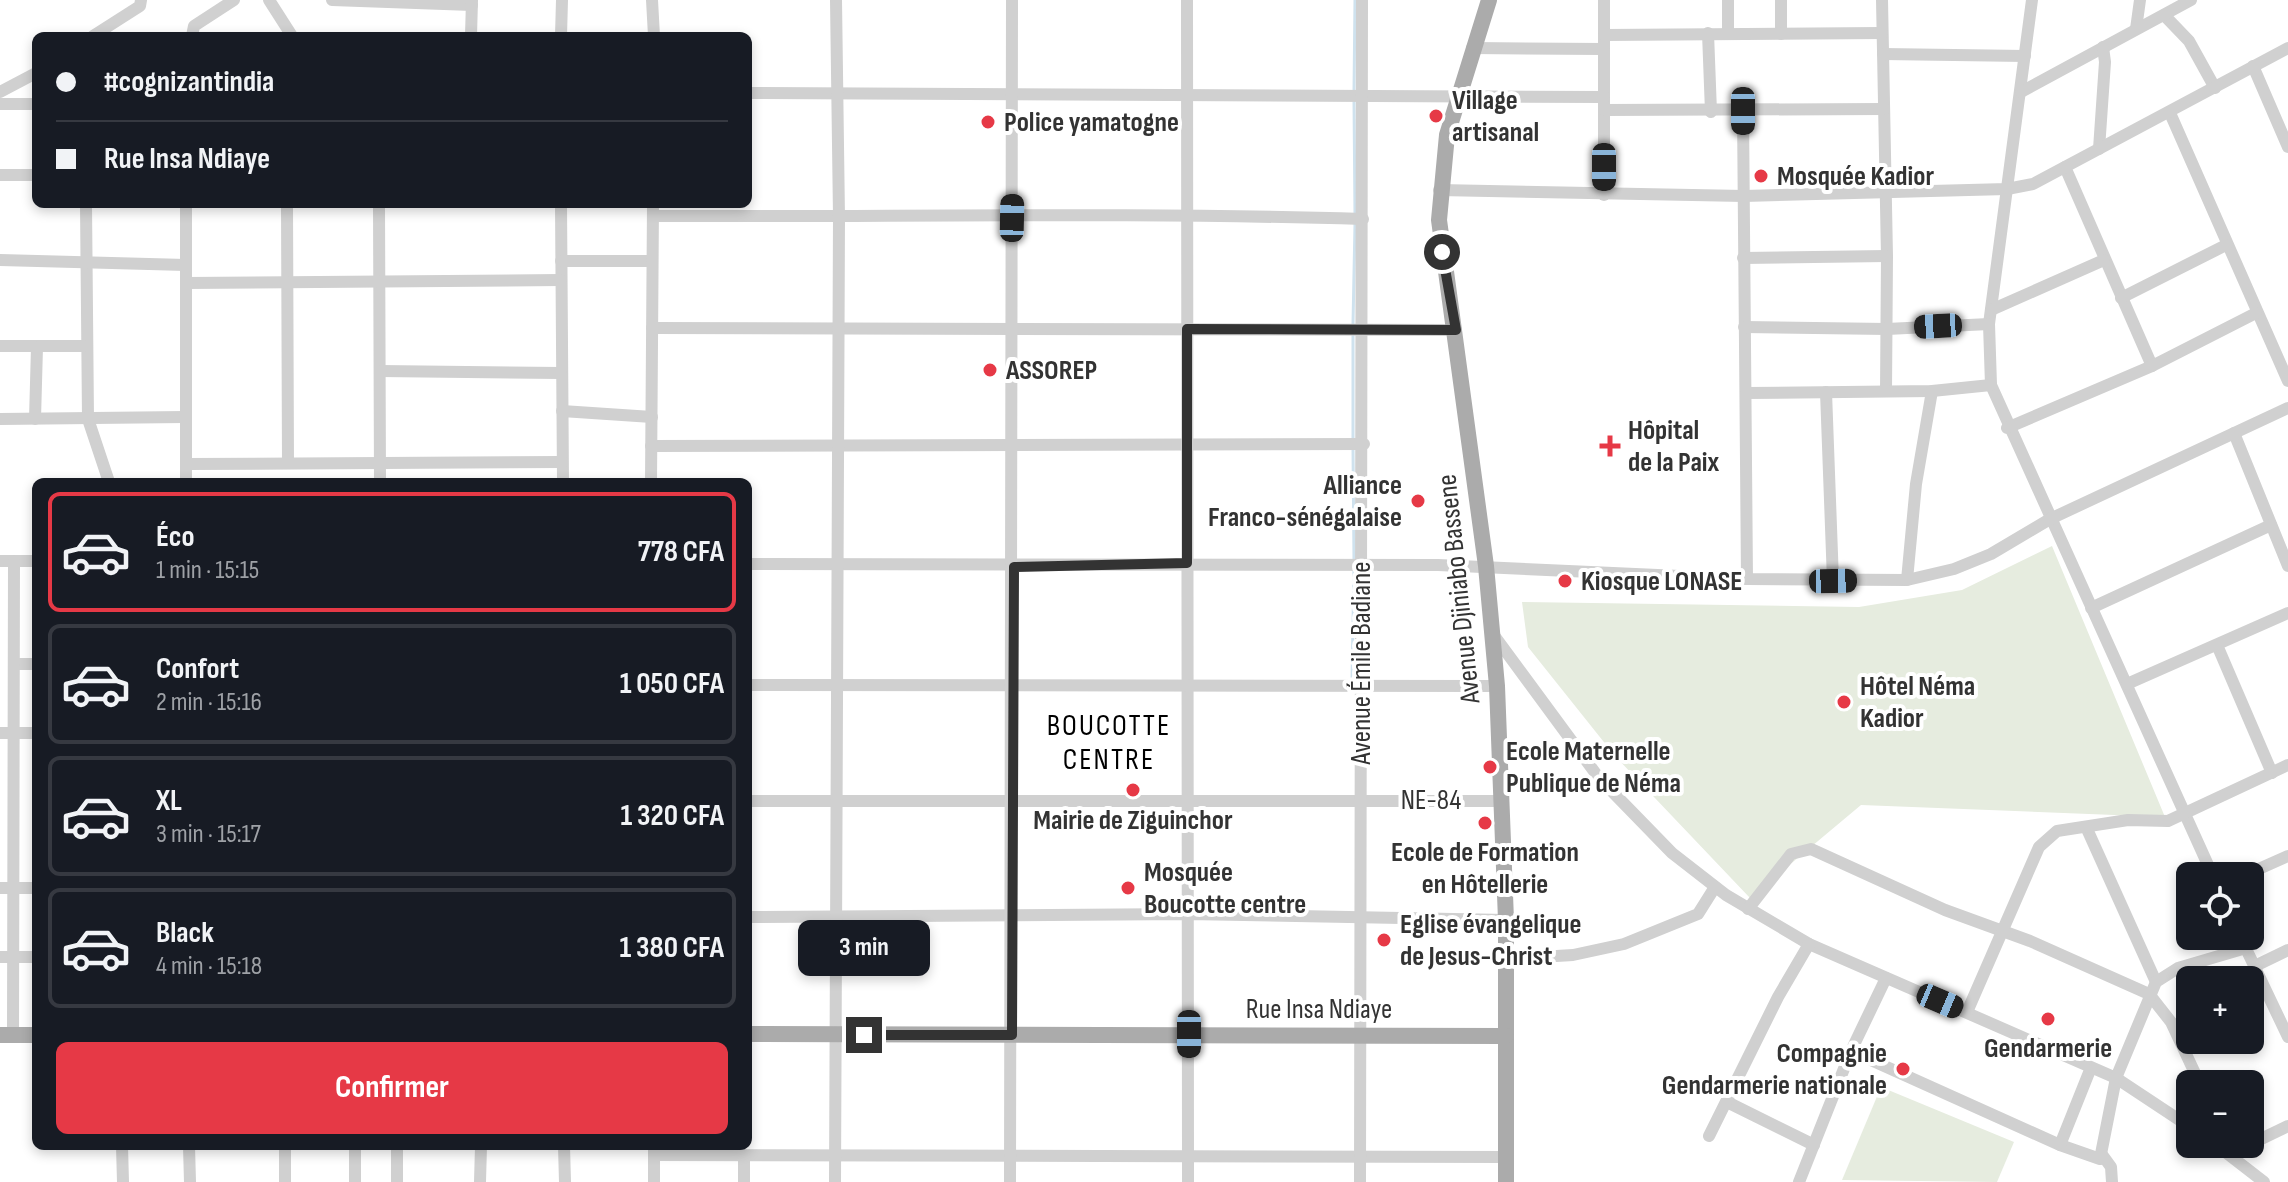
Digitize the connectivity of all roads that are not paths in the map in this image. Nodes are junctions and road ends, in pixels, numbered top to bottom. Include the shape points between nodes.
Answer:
1 (234, 0) edge
2 (269, 0) edge
3 (332, 0) edge
4 (562, 0) edge
5 (652, 0) edge
6 (836, 0) edge
7 (1012, 0) edge
8 (1187, 0) edge
9 (1362, 0) edge
10 (1489, 0) edge
11 (1604, 0) edge
12 (1728, 0) edge
13 (1781, 0) edge
14 (1882, 0) edge
15 (2032, 0) edge
16 (2140, 0) edge
17 (2191, 0) edge
18 (472, 2) edge
19 (140, 3) edge
20 (2164, 15) junction
21 (2136, 29) junction
22 (99, 32) edge
23 (193, 32) edge
24 (289, 32) edge
25 (471, 32) edge
26 (561, 32) edge
27 (654, 32) edge
28 (1708, 33) junction
29 (1728, 33) junction
30 (1882, 33) junction
31 (1781, 34) junction
32 (1604, 35) junction
33 (2103, 47) junction
34 (1472, 48) junction
35 (2288, 48) edge
36 (1604, 49) junction
37 (1883, 54) junction
38 (2025, 56) junction
39 (2253, 66) junction
40 (32, 75) edge
41 (2215, 88) junction
42 (0, 92) edge
43 (1013, 92) junction
44 (2021, 92) junction
45 (752, 93) edge
46 (1188, 93) junction
47 (839, 94) junction
48 (1362, 94) junction
49 (1456, 97) junction
50 (0, 104) edge
51 (32, 104) edge
52 (1604, 104) junction
53 (1884, 109) junction
54 (1743, 111) junction
55 (1711, 112) junction
56 (2170, 113) junction
57 (2288, 147) edge
58 (2099, 149) junction
59 (2065, 167) junction
60 (0, 175) edge
61 (32, 175) edge
62 (2007, 189) junction
63 (1439, 190) junction
64 (1886, 191) junction
65 (1604, 195) junction
66 (1744, 196) junction
67 (86, 208) edge
68 (186, 208) edge
69 (287, 208) edge
70 (379, 208) edge
71 (561, 208) edge
72 (653, 210) edge
73 (1189, 214) junction
74 (839, 217) junction
75 (1012, 218) junction
76 (1363, 219) junction
77 (2226, 245) junction
78 (1887, 256) junction
79 (1743, 258) junction
80 (0, 260) edge
81 (2104, 260) junction
82 (561, 261) junction
83 (652, 261) junction
84 (85, 262) junction
85 (186, 265) junction
86 (561, 280) junction
87 (379, 281) junction
88 (287, 282) junction
89 (186, 283) junction
90 (2121, 298) junction
91 (1991, 310) junction
92 (2256, 313) junction
93 (1989, 324) junction
94 (1744, 327) junction
95 (652, 328) junction
96 (1363, 328) junction
97 (1187, 329) junction
98 (1887, 329) junction
99 (838, 330) junction
100 (1456, 330) junction
101 (1013, 331) junction
102 (0, 346) edge
103 (85, 346) junction
104 (37, 347) junction
105 (2152, 366) junction
106 (380, 371) junction
107 (561, 373) junction
108 (2288, 381) edge
109 (1991, 385) junction
110 (1886, 391) junction
111 (1932, 391) junction
112 (1826, 392) junction
113 (1746, 393) junction
114 (2288, 408) edge
115 (562, 411) junction
116 (185, 417) junction
117 (652, 417) junction
118 (0, 419) edge
119 (35, 419) junction
120 (88, 419) junction
121 (2007, 428) junction
122 (2234, 433) junction
123 (1187, 443) junction
124 (1364, 444) junction
125 (838, 445) junction
126 (651, 446) junction
127 (1013, 446) junction
128 (562, 462) junction
129 (288, 463) junction
130 (186, 464) junction
131 (380, 464) junction
132 (108, 478) edge
133 (186, 478) edge
134 (380, 478) edge
135 (563, 478) edge
136 (651, 478) edge
137 (2050, 519) junction
138 (2271, 525) junction
139 (0, 561) edge
140 (14, 561) junction
141 (32, 561) edge
142 (1187, 563) junction
143 (752, 564) edge
144 (1361, 565) junction
145 (836, 566) junction
146 (1486, 566) junction
147 (2288, 566) edge
148 (1014, 567) junction
149 (1747, 579) junction
150 (1907, 580) junction
151 (1833, 581) junction
152 (2091, 608) junction
153 (2288, 613) edge
154 (1493, 634) junction
155 (2217, 645) junction
156 (14, 664) junction
157 (32, 664) edge
158 (2127, 684) junction
159 (752, 685) edge
160 (1187, 685) junction
161 (837, 686) junction
162 (1497, 686) junction
163 (1012, 687) junction
164 (1360, 688) junction
165 (15, 732) junction
166 (0, 733) edge
167 (32, 733) edge
168 (2288, 765) edge
169 (2272, 773) junction
170 (1187, 799) junction
171 (1012, 800) junction
172 (1360, 800) junction
173 (752, 801) edge
174 (1502, 801) junction
175 (837, 802) junction
176 (2185, 812) junction
177 (2087, 829) junction
178 (2288, 856) edge
179 (2207, 862) edge
180 (2264, 867) edge
181 (1715, 887) junction
182 (7, 888) edge
183 (32, 888) edge
184 (1748, 909) junction
185 (1188, 914) junction
186 (1013, 915) junction
187 (1360, 916) junction
188 (752, 917) edge
189 (837, 917) junction
190 (1506, 920) junction
191 (2000, 932) junction
192 (1809, 944) junction
193 (2223, 950) edge
194 (2247, 950) edge
195 (2288, 950) edge
196 (7, 957) edge
197 (32, 957) edge
198 (1506, 959) junction
199 (2255, 966) joint
200 (1886, 978) junction
201 (2156, 982) junction
202 (2264, 985) edge
203 (2149, 994) junction
204 (1967, 1012) junction
205 (752, 1034) edge
206 (1189, 1034) junction
207 (7, 1035) edge
208 (32, 1035) edge
209 (835, 1035) junction
210 (1012, 1035) junction
211 (1359, 1035) junction
212 (1506, 1036) junction
213 (2288, 1037) edge
214 (1851, 1051) junction
215 (2090, 1070) junction
216 (2193, 1070) edge
217 (2116, 1078) junction
218 (1727, 1102) junction
219 (2176, 1118) edge
220 (2288, 1126) edge
221 (1709, 1136) dead end
222 (2264, 1138) edge
223 (1814, 1145) junction
224 (2060, 1145) junction
225 (122, 1150) edge
226 (189, 1150) edge
227 (285, 1150) edge
228 (355, 1150) edge
229 (397, 1150) edge
230 (481, 1150) edge
231 (564, 1150) edge
232 (654, 1150) edge
233 (744, 1155) junction
234 (1188, 1156) junction
235 (2103, 1156) junction
236 (835, 1157) junction
237 (1506, 1157) junction
238 (1010, 1158) junction
239 (1360, 1158) junction
240 (2235, 1158) edge
241 (123, 1182) edge
242 (190, 1182) edge
243 (285, 1182) edge
244 (355, 1182) edge
245 (397, 1182) edge
246 (480, 1182) edge
247 (565, 1182) edge
248 (654, 1182) edge
249 (744, 1182) edge
250 (835, 1182) edge
251 (1010, 1182) edge
252 (1188, 1182) edge
253 (1360, 1182) edge
254 (1506, 1182) edge
255 (1799, 1182) edge
256 (2112, 1182) edge
257 (2264, 1182) edge

1 - 23 street
2 - 24 street
3 - 18 street
4 - 26 street
5 - 27 street
6 - 47 street
7 - 43 street
8 - 46 street
9 - 48 street, Avenue Émile Badiane
10 - 34 main road, Avenue Djiniabo Bassene
11 - 32 street
12 - 29 street
13 - 31 street
14 - 30 street
15 - 38 street
16 - 21 street
17 - 20 street
18 - 25 street
19 - 22 street
20 - 21 street
20 - 41 street via 2189,41
21 - 33 street
28 - 29 street
28 - 32 street
28 - 55 street
29 - 31 street
30 - 31 street
30 - 37 street
32 - 36 street
33 - 44 street
33 - 58 street
34 - 36 street
34 - 49 main road, Avenue Djiniabo Bassene
35 - 39 street
36 - 52 street
37 - 38 street
37 - 53 street
38 - 44 street
39 - 41 street
39 - 57 street
40 - 42 street
41 - 56 street
43 - 46 street
43 - 47 street
43 - 75 street
44 - 62 street
45 - 47 street
46 - 48 street
46 - 73 street
47 - 74 street
48 - 49 street
48 - 76 street, Avenue Émile Badiane
49 - 52 street
49 - 63 main road, Avenue Djiniabo Bassene
50 - 51 street
52 - 55 street
52 - 65 street
53 - 54 street
53 - 64 street
54 - 55 street
54 - 66 street
56 - 58 street
56 - 77 street
58 - 59 street
59 - 62 street via 2033,184
59 - 81 street
60 - 61 street
62 - 64 street
62 - 91 street
63 - 65 street
63 - 100 main road, Avenue Djiniabo Bassene via 1442,252
64 - 66 street
64 - 78 street
65 - 66 street
66 - 79 street
67 - 84 street
68 - 85 street
69 - 88 street
70 - 87 street
71 - 82 street
72 - 74 street
72 - 83 street
73 - 75 street
73 - 76 street
73 - 97 street
74 - 75 street
74 - 99 street
75 - 101 street
76 - 96 street, Avenue Émile Badiane
77 - 90 street
77 - 92 street
78 - 79 street
78 - 98 street
79 - 94 street
80 - 84 street
81 - 90 street
81 - 91 street
82 - 83 street
82 - 86 street
83 - 95 street
84 - 85 street
84 - 103 street
85 - 89 street
86 - 87 street
86 - 107 street
87 - 88 street
87 - 106 street
88 - 89 street
88 - 129 street
89 - 116 street
90 - 105 street
91 - 93 street
92 - 105 street
92 - 108 street
93 - 98 street
93 - 109 street
94 - 98 street
94 - 113 street
95 - 99 street
95 - 117 street
96 - 97 street
96 - 100 street
96 - 124 street, Avenue Émile Badiane
97 - 101 street
97 - 123 street
98 - 110 street
99 - 101 street
99 - 125 street
100 - 146 main road, Avenue Djiniabo Bassene
101 - 127 street
102 - 104 street
103 - 104 street
103 - 120 street
104 - 119 street
105 - 121 street
106 - 107 street
106 - 131 street
107 - 115 street
109 - 111 street
109 - 121 street
110 - 111 street
110 - 112 street
111 - 150 street
112 - 113 street
112 - 151 street
113 - 149 street
114 - 122 street
115 - 117 street
115 - 128 street
116 - 120 street
116 - 130 street
117 - 126 street
118 - 119 street
119 - 120 street
120 - 132 street
121 - 137 street
122 - 137 street
122 - 138 street
123 - 124 street
123 - 127 street
123 - 142 street
124 - 144 street, Avenue Émile Badiane
125 - 126 street
125 - 127 street
125 - 145 street
126 - 136 street
127 - 148 street
128 - 131 street
128 - 135 street
129 - 130 street
129 - 131 street
130 - 133 street
131 - 134 street
137 - 150 street via 1991,554
137 - 152 street
138 - 147 street
138 - 152 street
139 - 140 street
140 - 141 street
140 - 156 street
142 - 144 street
142 - 148 street
142 - 160 street
143 - 145 street
144 - 146 street
144 - 164 street, Avenue Émile Badiane
145 - 148 street
145 - 161 street
146 - 149 street
146 - 154 main road, Avenue Djiniabo Bassene
148 - 163 street
149 - 151 street
150 - 151 street
152 - 158 street
153 - 155 street
154 - 162 main road, Avenue Djiniabo Bassene
154 - 181 street via 1599,778 1645,828
155 - 158 street
155 - 169 street
156 - 157 street
156 - 165 street
158 - 176 street
159 - 161 street
160 - 163 street
160 - 164 street
160 - 170 street
161 - 163 street
161 - 175 street
162 - 164 street
162 - 174 main road, Avenue Djiniabo Bassene
163 - 171 street
164 - 172 street, Avenue Émile Badiane
165 - 166 street
165 - 167 street
165 - 182 street
168 - 169 street
169 - 176 street
170 - 171 street, NE-84
170 - 172 street, NE-84
170 - 185 street
171 - 175 street, NE-84
171 - 186 street
172 - 174 street, NE-84
172 - 187 street, Avenue Émile Badiane
173 - 175 street, NE-84
174 - 190 main road, Avenue Djiniabo Bassene
175 - 189 street
176 - 177 street via 2160,822 2128,820
176 - 179 street
177 - 191 street via 2057,831 2045,839
177 - 201 street
178 - 180 street
181 - 184 street
181 - 198 street via 1698,914 1624,944 1573,955
182 - 183 street
182 - 196 street
184 - 191 street via 1791,854 1811,849
184 - 192 street
185 - 186 street
185 - 187 street
185 - 206 street
186 - 189 street
186 - 210 street
187 - 190 street
187 - 211 street, Avenue Émile Badiane
188 - 189 street
189 - 209 street
190 - 198 main road, Avenue Djiniabo Bassene
191 - 203 street
191 - 204 street
192 - 200 street
192 - 218 street
193 - 201 street
194 - 199 street
195 - 199 street
196 - 197 street
196 - 207 street
198 - 212 main road, Avenue Djiniabo Bassene
200 - 204 street
200 - 214 street
201 - 203 street
202 - 213 street
203 - 216 street via 2171,1022
203 - 217 street
204 - 215 street
205 - 209 main road, Rue Insa Ndiaye
206 - 210 main road, Rue Insa Ndiaye
206 - 211 main road, Rue Insa Ndiaye
206 - 234 street
207 - 208 main road
209 - 210 main road, Rue Insa Ndiaye
209 - 236 street
210 - 238 street
211 - 212 main road, Rue Insa Ndiaye
211 - 239 street, Avenue Émile Badiane
212 - 237 main road, Avenue Djiniabo Bassene
214 - 223 street
214 - 224 street
215 - 217 street
215 - 224 street
217 - 219 street
217 - 235 street
218 - 221 street
218 - 223 street
220 - 222 street
223 - 255 street
224 - 235 street via 2096,1159
225 - 241 street
226 - 242 street
227 - 243 street
228 - 244 street
229 - 245 street
230 - 246 street
231 - 247 street
232 - 233 street
232 - 248 street
233 - 236 street
233 - 249 street
234 - 238 street
234 - 239 street
234 - 252 street
235 - 256 street
236 - 238 street
236 - 250 street
237 - 239 street
237 - 254 main road, Avenue Djiniabo Bassene
238 - 251 street
239 - 253 street, Avenue Émile Badiane
240 - 257 street

